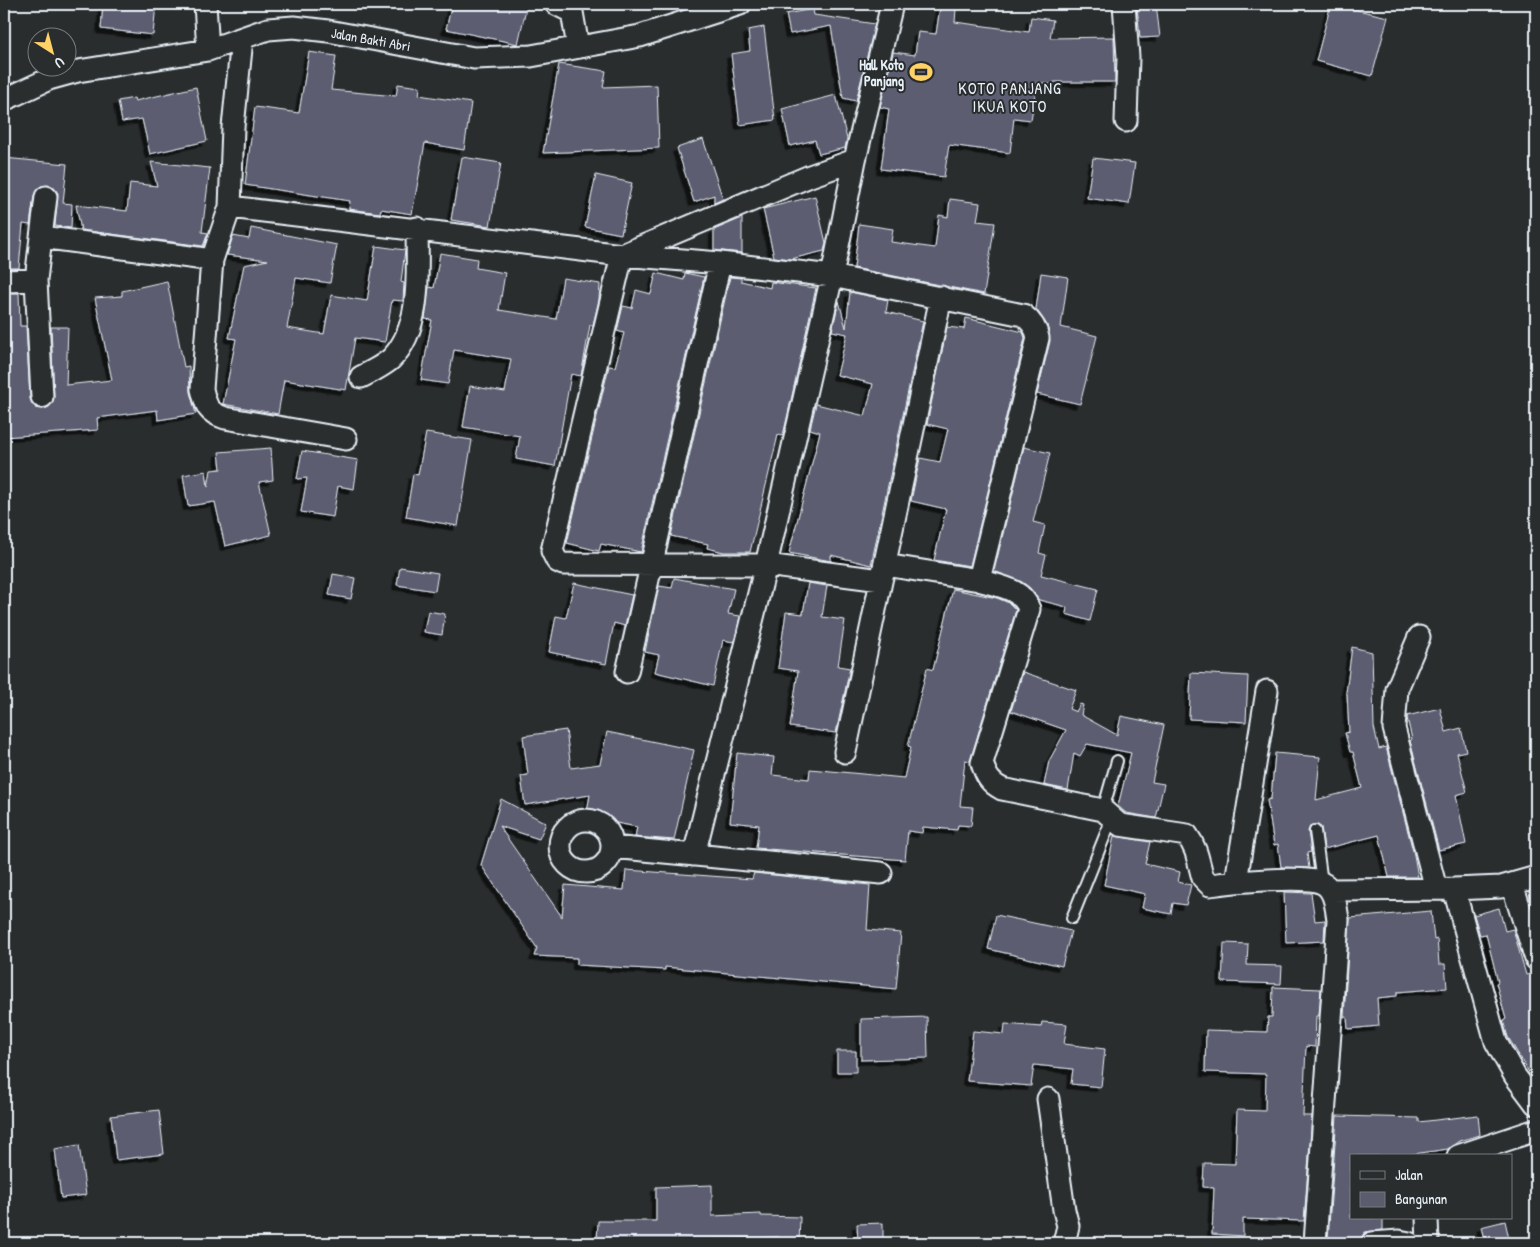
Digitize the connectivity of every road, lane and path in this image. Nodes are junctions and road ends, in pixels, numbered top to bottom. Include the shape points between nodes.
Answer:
1 (206, 4) edge
2 (556, 4) edge
3 (740, 4) edge
4 (892, 4) edge
5 (1124, 4) edge
6 (242, 39) junction
7 (578, 47) junction
8 (208, 50) junction
9 (4, 100) edge
10 (1126, 121) dead end
11 (855, 160) junction
12 (46, 197) dead end
13 (230, 207) junction
14 (417, 228) junction
15 (41, 237) junction
16 (622, 255) junction
17 (212, 260) junction
18 (720, 263) junction
19 (832, 276) junction
20 (36, 280) junction
21 (4, 281) edge
22 (941, 297) junction
23 (361, 377) dead end
24 (42, 397) dead end
25 (346, 439) dead end
26 (652, 563) junction
27 (766, 565) junction
28 (883, 573) junction
29 (979, 580) junction
30 (1419, 637) dead end
31 (628, 672) dead end
32 (1267, 690) dead end
33 (845, 752) dead end
34 (1117, 761) dead end
35 (1107, 814) junction
36 (1314, 832) dead end
37 (612, 846) dead end
38 (694, 855) junction
39 (881, 873) dead end
40 (1536, 877) edge
41 (1236, 881) junction
42 (1512, 884) junction
43 (1326, 886) junction
44 (1445, 889) junction
45 (1072, 918) dead end
46 (1536, 959) edge
47 (1048, 1099) dead end
48 (1536, 1104) edge
49 (1536, 1130) edge
50 (1464, 1154) edge
51 (1427, 1220) edge
52 (1064, 1243) edge
53 (1315, 1243) edge
54 (1372, 1243) edge
55 (1409, 1243) edge
56 (1428, 1243) edge

1 - 8 street
2 - 7 street via 572,12
3 - 7 street, Jalan Bakti Abri via 640,36
4 - 11 street
5 - 10 street via 1128,57
6 - 7 street, Jalan Bakti Abri via 268,29 294,27 474,58 532,56
6 - 8 street, Jalan Bakti Abri
6 - 13 street via 232,127
8 - 9 street, Jalan Bakti Abri via 78,71 49,79
11 - 16 street
11 - 19 street
12 - 15 street
13 - 14 street
13 - 17 street
14 - 16 street
14 - 23 street via 417,284 408,335 390,360
15 - 17 street
15 - 20 street
16 - 18 street
16 - 26 street via 552,551 557,561 563,564
17 - 25 street via 202,389 212,414
18 - 19 street
18 - 26 street
19 - 22 street
19 - 27 street
20 - 21 street
20 - 24 street
22 - 28 street
22 - 29 street via 1023,315 1034,326 1038,338
26 - 27 street
26 - 31 street
27 - 28 street
27 - 38 street
28 - 29 street
28 - 33 street
29 - 35 street via 1018,593 1026,600 1029,609 982,763 986,776 1002,790
30 - 44 street via 1397,689 1394,728
32 - 41 street
34 - 35 lane
35 - 41 street via 1120,825 1187,836 1199,856 1206,882 1210,885
35 - 45 lane
36 - 43 lane
37 - 38 street
38 - 39 street
40 - 42 street
41 - 43 street via 1310,879
42 - 44 street
42 - 46 street
43 - 44 street
43 - 53 street via 1336,904 1338,920
44 - 48 street via 1496,1042
47 - 52 street via 1068,1226
49 - 50 street
51 - 56 street
54 - 55 street

